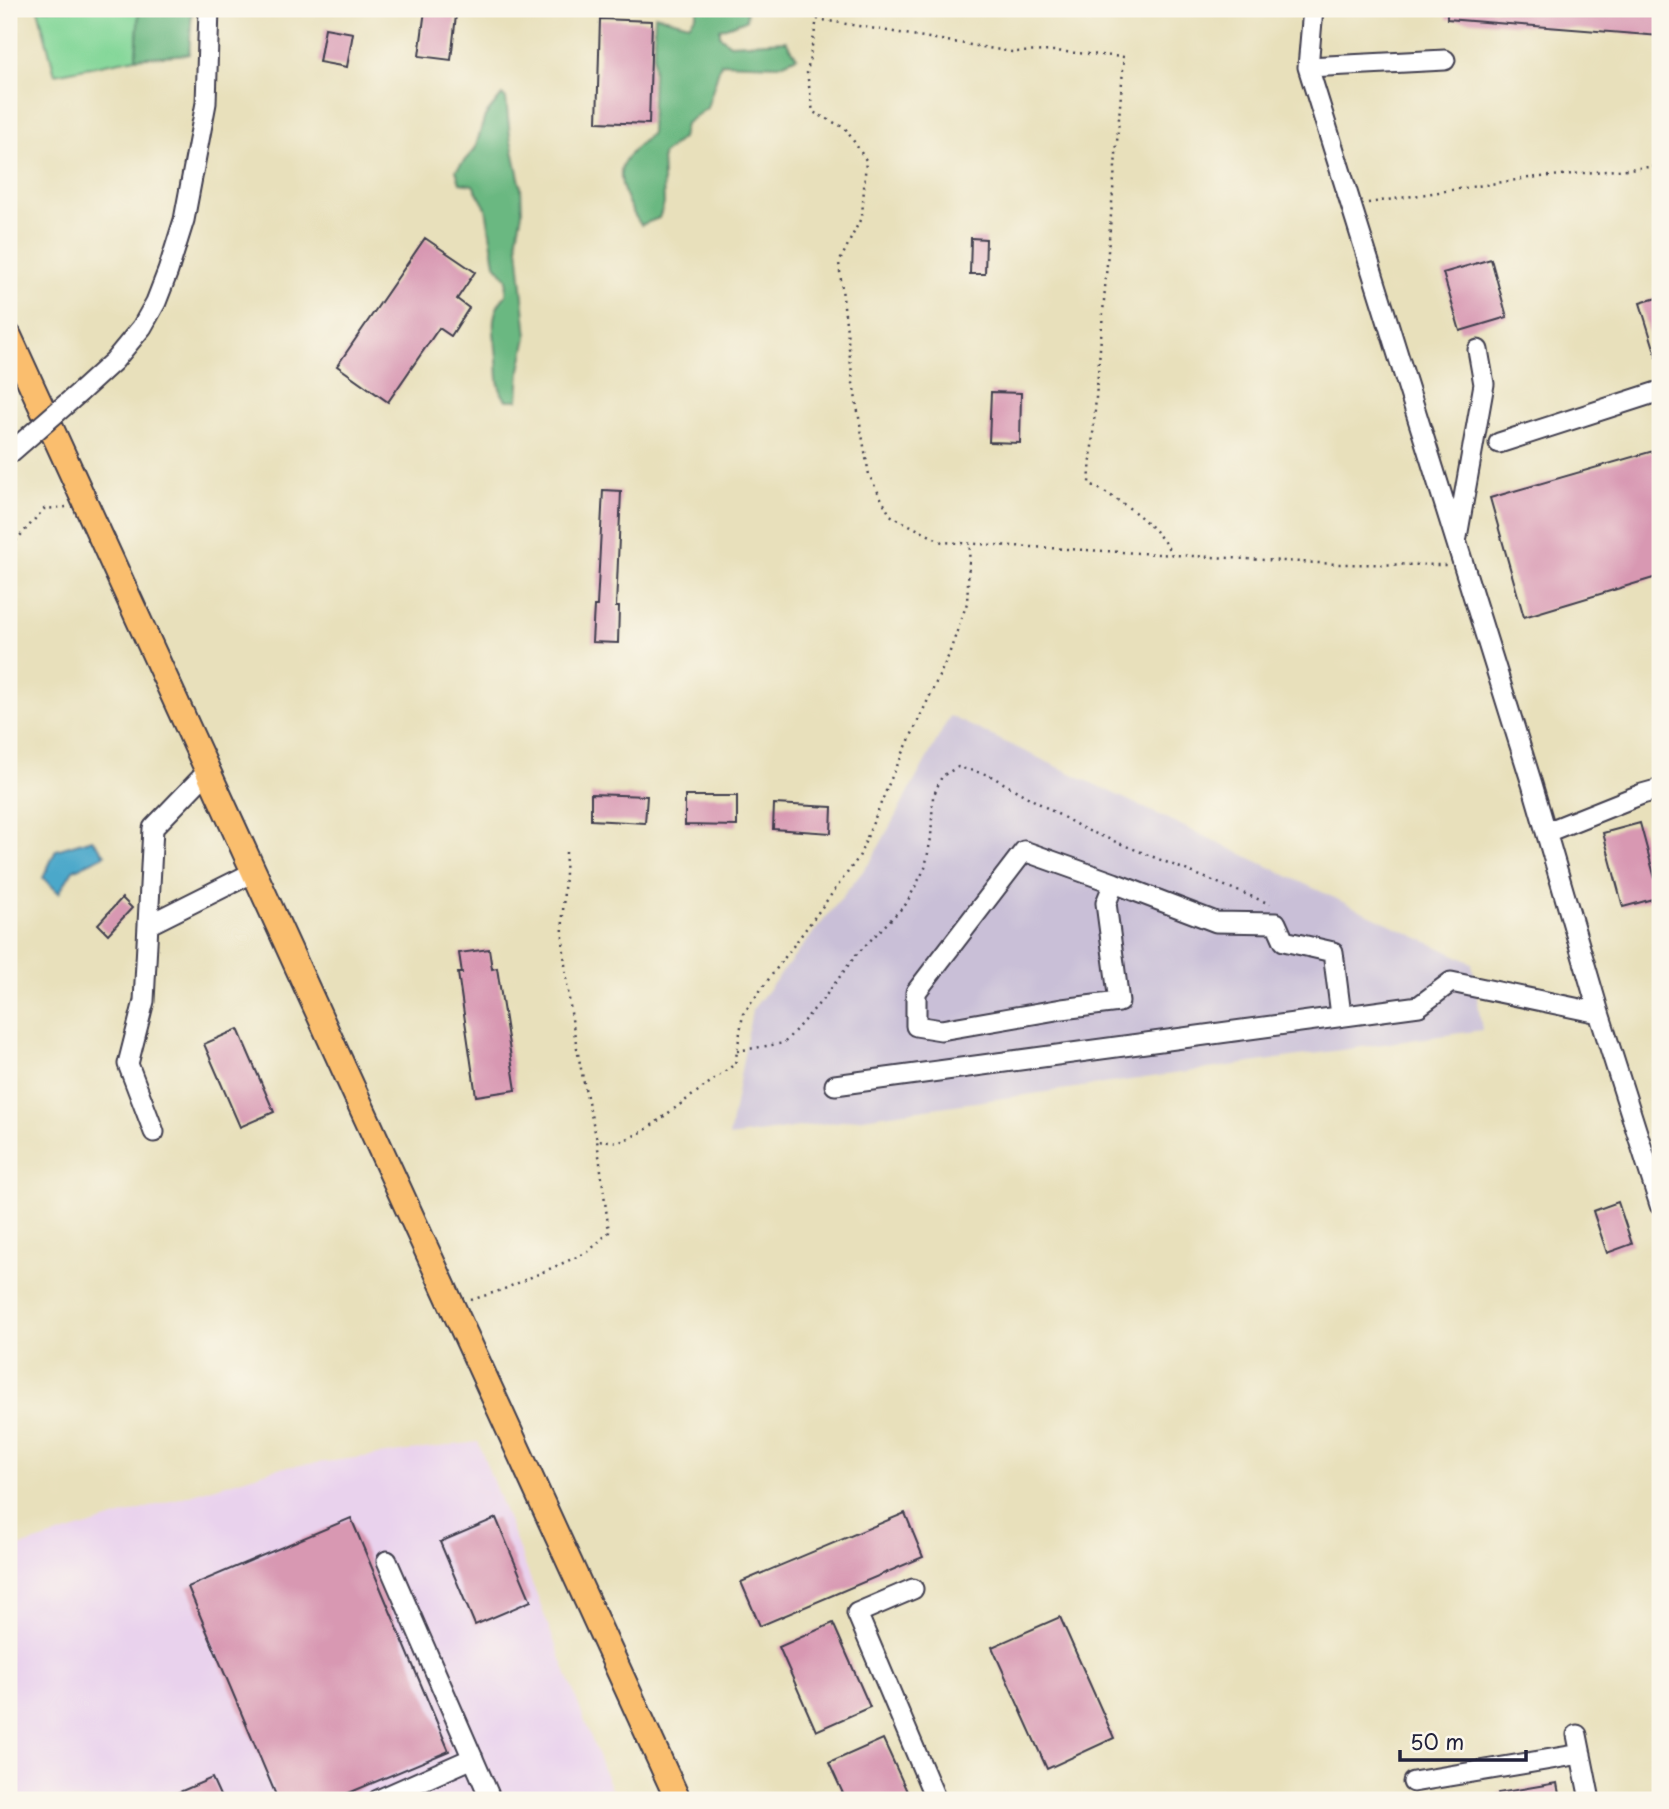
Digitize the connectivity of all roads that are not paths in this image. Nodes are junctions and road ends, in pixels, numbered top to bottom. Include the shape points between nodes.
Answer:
1 (209, 9) edge
2 (1312, 9) edge
3 (1445, 60) dead end
4 (1308, 67) junction
5 (9, 335) edge
6 (1478, 350) dead end
7 (1660, 391) edge
8 (1499, 443) dead end
9 (9, 454) edge
10 (1457, 542) junction
11 (208, 771) junction
12 (1660, 789) edge
13 (1546, 832) junction
14 (254, 872) junction
15 (1114, 883) junction
16 (148, 925) junction
17 (1600, 1013) junction
18 (1341, 1015) junction
19 (835, 1085) dead end
20 (154, 1132) dead end
21 (1660, 1206) edge
22 (387, 1561) dead end
23 (913, 1589) dead end
24 (473, 1758) junction
25 (1413, 1782) dead end
26 (378, 1800) edge
27 (491, 1800) edge
28 (678, 1800) edge
29 (936, 1800) edge
30 (1590, 1800) edge

1 - 9 street, bridge via 206,103 184,220 156,302 114,361
2 - 4 street
3 - 4 street
4 - 10 street
5 - 11 main road
6 - 10 street via 1484,384
7 - 8 street
10 - 13 street
11 - 14 main road
11 - 16 street via 153,828
12 - 13 street
13 - 17 street
14 - 16 street
14 - 28 main road
15 - 15 street via 1106,902 1119,1002 941,1030 916,1026 916,992 1024,851
15 - 18 street via 1216,922 1276,923 1283,941 1333,952
16 - 20 street via 144,1001 128,1064
17 - 18 street via 1451,982 1419,1006
17 - 21 street
18 - 19 street
22 - 24 street
23 - 29 street via 857,1613
24 - 26 street
24 - 27 street
25 - 30 street via 1579,1744

